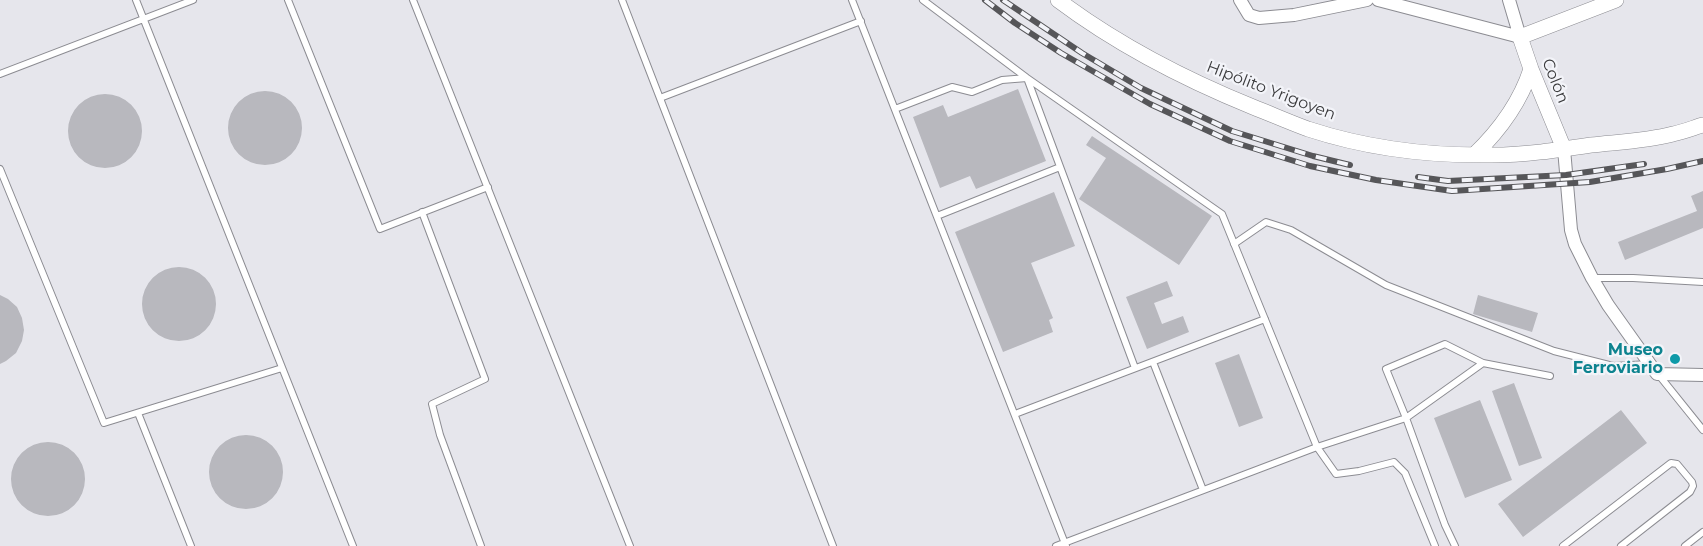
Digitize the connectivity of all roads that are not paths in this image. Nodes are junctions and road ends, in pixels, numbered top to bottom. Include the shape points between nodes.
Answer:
1 (136, 0) edge
2 (193, 0) edge
3 (288, 0) edge
4 (413, 0) edge
5 (622, 0) edge
6 (852, 0) edge
7 (923, 0) edge
8 (1058, 0) edge
9 (1240, 0) edge
10 (1367, 0) edge
11 (1378, 0) edge
12 (1509, 0) edge
13 (1616, 0) edge
14 (143, 19) junction
15 (861, 21) junction
16 (1520, 37) junction
17 (1531, 69) junction
18 (0, 74) edge
19 (1027, 78) junction
20 (660, 98) junction
21 (895, 109) junction
22 (1703, 125) edge
23 (1564, 149) junction
24 (1474, 154) junction
25 (1060, 167) junction
26 (0, 169) edge
27 (488, 187) junction
28 (422, 213) junction
29 (937, 216) junction
30 (1234, 244) junction
31 (1592, 278) junction
32 (1703, 282) edge
33 (1265, 319) junction
34 (1153, 362) junction
35 (1483, 363) junction
36 (282, 368) junction
37 (1135, 369) junction
38 (1654, 369) junction
39 (1703, 375) edge
40 (1550, 376) dead end
41 (138, 412) junction
42 (1015, 414) junction
43 (1406, 418) junction
44 (1703, 430) edge
45 (1317, 447) junction
46 (1203, 490) junction
47 (1703, 532) edge
48 (1066, 544) edge
49 (191, 546) edge
50 (353, 546) edge
51 (481, 546) edge
52 (630, 546) edge
53 (833, 546) edge
54 (1056, 546) edge
55 (1436, 546) edge
56 (1455, 546) edge
57 (1563, 546) edge
58 (1621, 546) edge
59 (1685, 546) edge

1 - 14 lane
2 - 14 lane
3 - 28 lane via 380,229
4 - 27 lane
5 - 20 lane
6 - 15 lane
7 - 19 lane
8 - 24 street, Hipólito Yrigoyen via 1155,62 1309,129 1403,150
9 - 10 street via 1249,15 1259,18
11 - 16 street
12 - 16 street, Colón
13 - 16 street
14 - 18 lane
14 - 36 lane
15 - 20 lane
15 - 21 lane
16 - 17 street, Colón
17 - 23 street, Colón
17 - 24 street via 1511,111 1491,139
19 - 21 lane via 1002,80 972,92 952,87
19 - 25 lane
19 - 30 lane via 1222,214
20 - 53 lane
21 - 29 lane
22 - 23 street, Hipólito Yrigoyen via 1671,135
23 - 24 street, Hipólito Yrigoyen
23 - 31 street, Colón via 1571,230
25 - 29 lane
25 - 37 lane
26 - 41 lane via 104,423
27 - 28 lane
27 - 52 lane
28 - 51 lane via 485,379 432,404
29 - 42 lane
30 - 33 lane
30 - 38 lane via 1266,222 1291,230 1386,285 1554,351 1613,366
31 - 32 lane
31 - 38 street, Colón
33 - 34 lane
33 - 45 lane
34 - 37 lane
34 - 46 lane
35 - 40 lane
35 - 43 lane
35 - 43 lane via 1445,344 1386,369
36 - 41 lane
36 - 50 lane
37 - 42 lane
38 - 39 street
38 - 44 lane
41 - 49 lane
42 - 48 lane
43 - 45 lane
43 - 56 lane
45 - 46 lane
45 - 55 lane via 1336,474 1394,462 1405,473
46 - 48 lane
47 - 59 lane
48 - 54 lane
57 - 58 lane via 1671,462 1677,464 1692,482 1690,492

